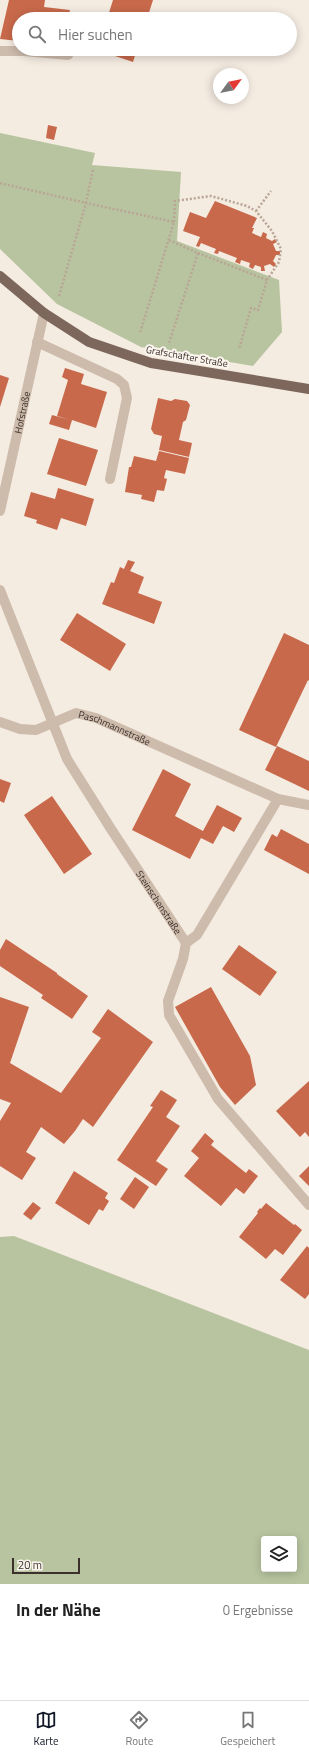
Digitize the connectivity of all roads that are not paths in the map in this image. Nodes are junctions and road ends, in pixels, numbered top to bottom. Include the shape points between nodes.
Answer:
1 (0, 51) edge
2 (12, 51) edge
3 (0, 276) edge
4 (44, 314) junction
5 (38, 342) junction
6 (309, 389) edge
7 (110, 479) dead end
8 (0, 511) edge
9 (0, 590) edge
10 (0, 722) edge
11 (52, 723) junction
12 (278, 799) junction
13 (309, 805) edge
14 (186, 943) junction
15 (309, 1205) edge

1 - 2 street
3 - 4 main road, Grafschafter Straße
4 - 5 street, Hofstraße
4 - 6 main road, Grafschafter Straße via 89,342 151,363
5 - 7 street via 117,379 124,386 127,398
5 - 8 street, Hofstraße
9 - 11 street
10 - 11 street via 20,730 36,730
11 - 12 street, Paschmannstraße via 76,713 96,718
11 - 14 street, Steinschenstraße via 67,759
12 - 13 street, Paschmannstraße
12 - 14 street via 197,935
14 - 15 street, Steinschenstraße via 184,959 168,1001 169,1015 218,1098

